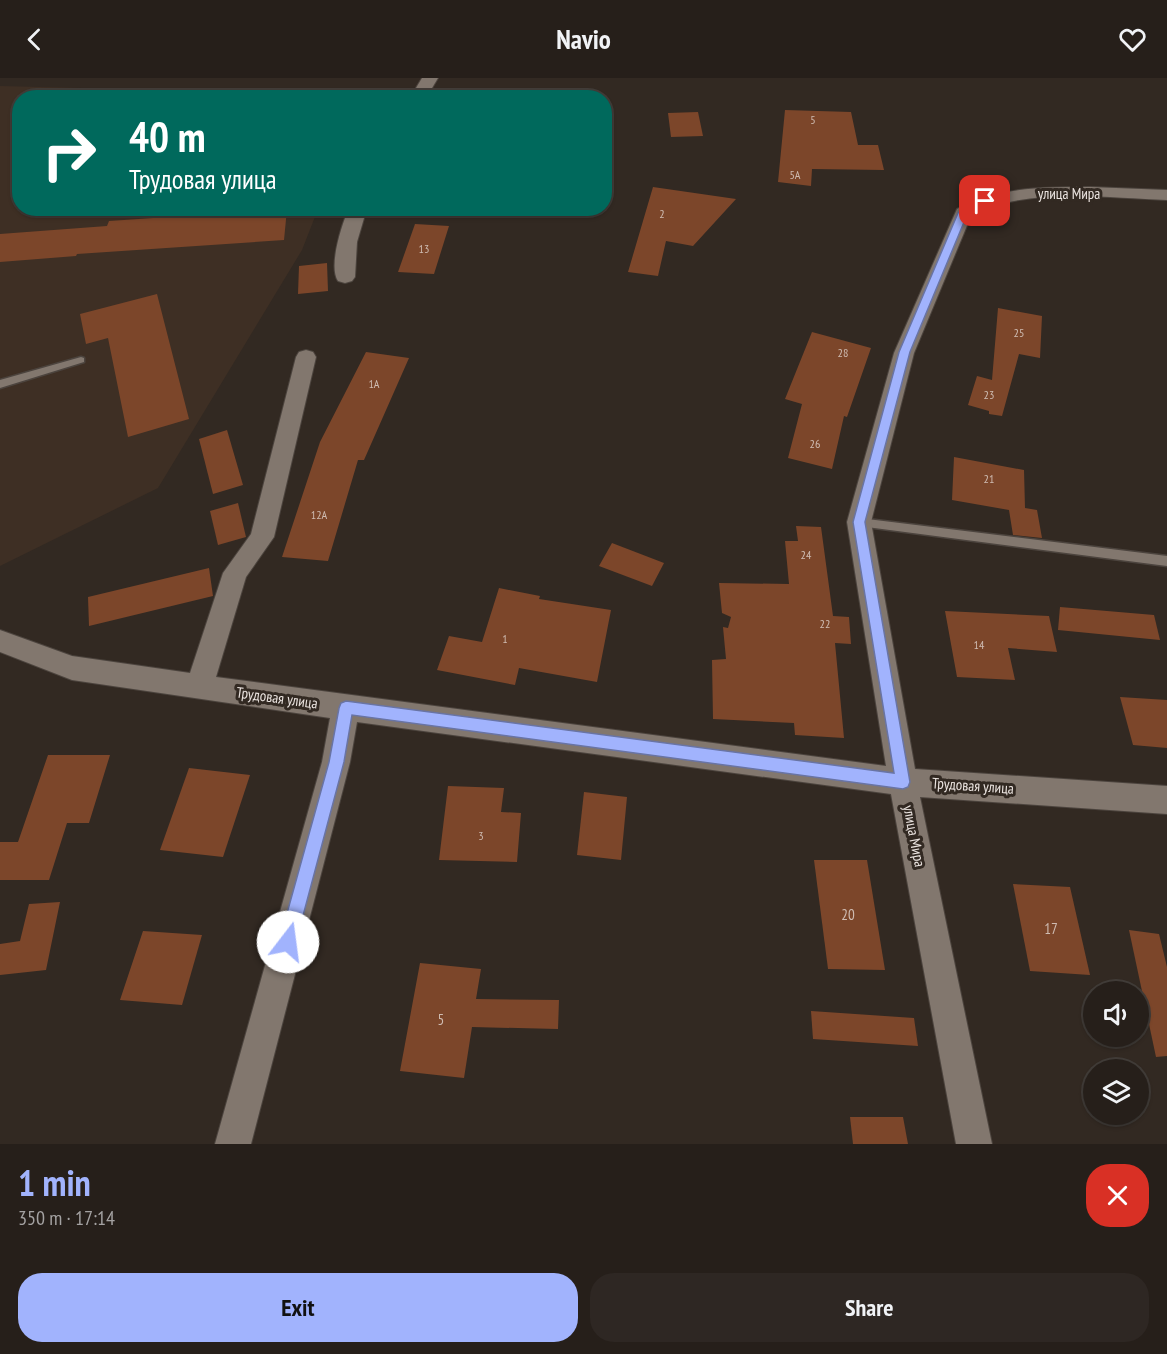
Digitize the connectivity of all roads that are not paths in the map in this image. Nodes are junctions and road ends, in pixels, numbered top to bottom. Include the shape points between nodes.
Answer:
1 (1167, 195) edge
2 (354, 216) edge
3 (345, 277) dead end
4 (306, 357) dead end
5 (81, 360) dead end
6 (0, 384) edge
7 (859, 522) junction
8 (1167, 561) edge
9 (0, 641) edge
10 (199, 687) junction
11 (346, 708) junction
12 (903, 782) junction
13 (1167, 800) edge
14 (233, 1144) edge
15 (974, 1144) edge

1 - 7 street, улица Мира via 1018,194 973,205 963,213 904,352
2 - 3 street via 345,251
4 - 10 street via 262,537 235,573
5 - 6 lane
7 - 8 lane
7 - 12 street, улица Мира
9 - 10 street, Трудовая улица via 72,668
10 - 11 street, Трудовая улица
11 - 12 street, Трудовая улица
11 - 14 street via 336,762
12 - 13 street, Трудовая улица
12 - 15 street, улица Мира

